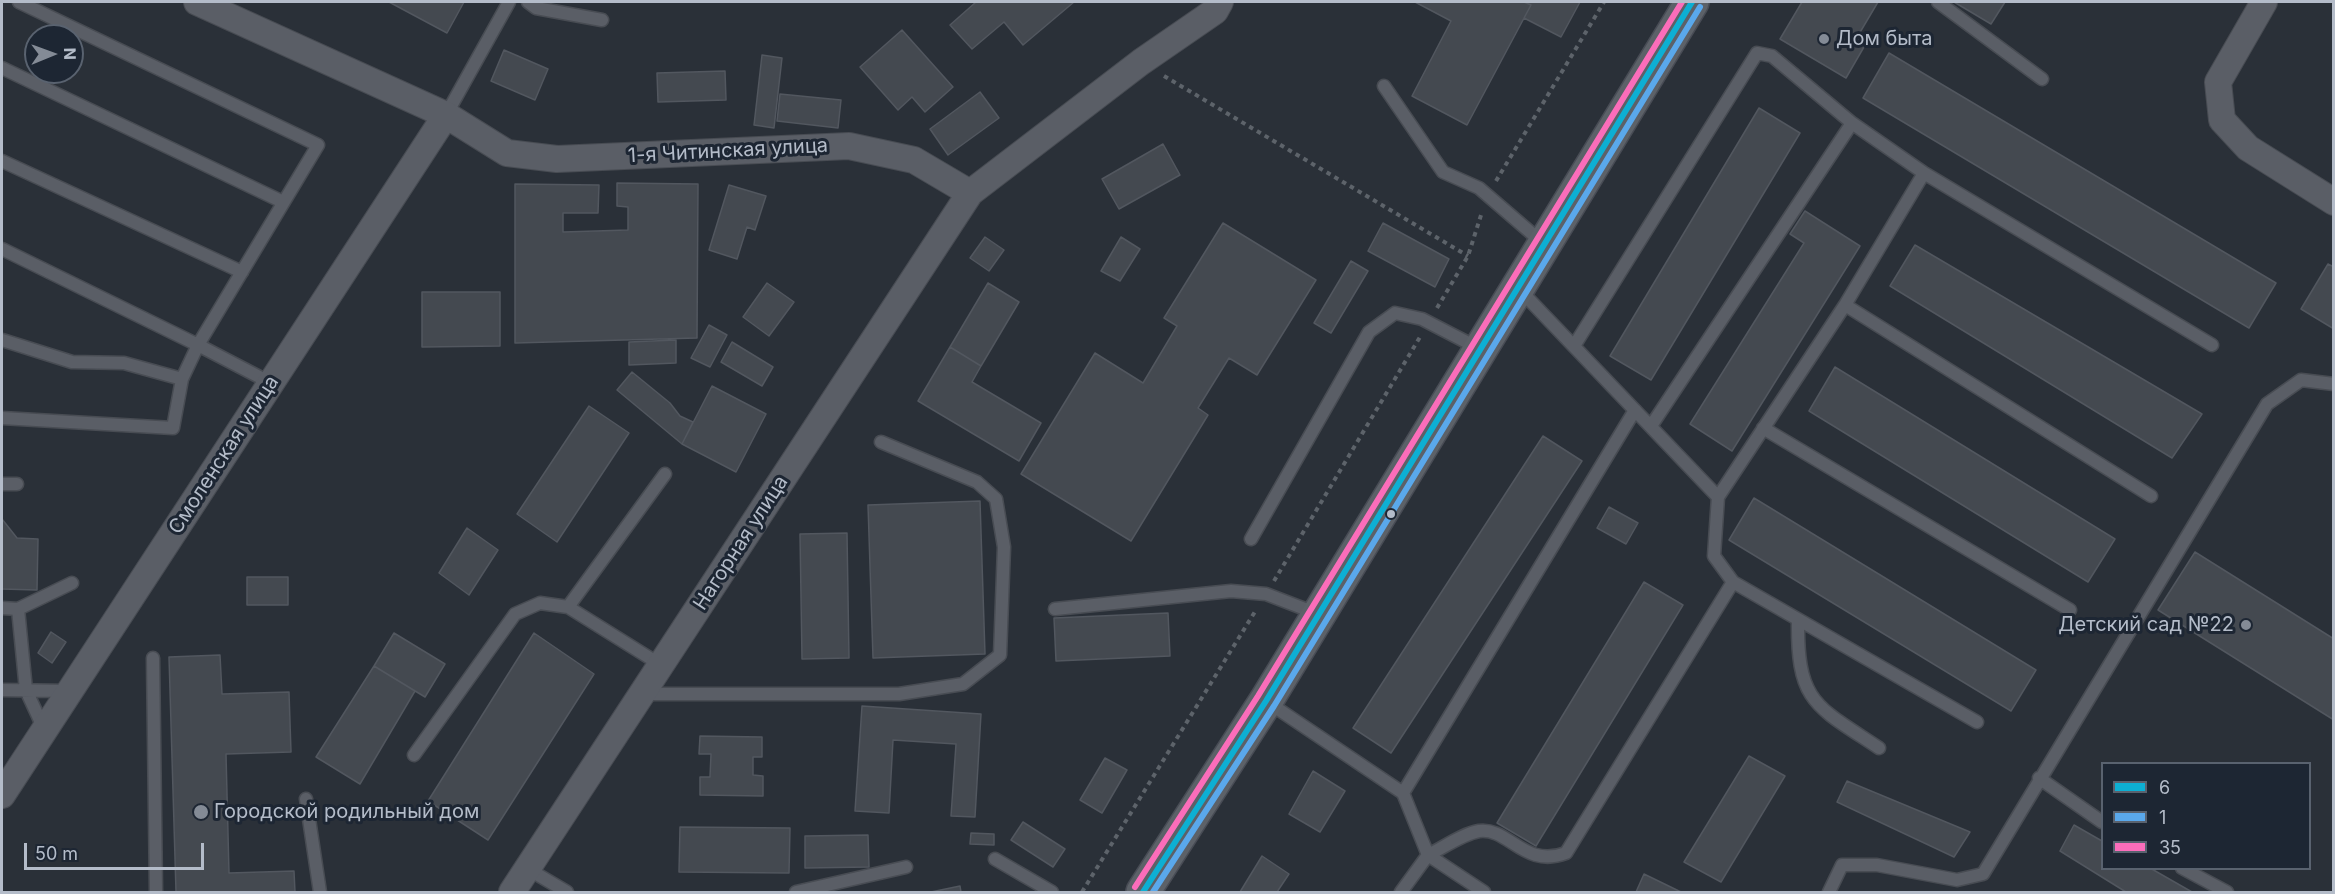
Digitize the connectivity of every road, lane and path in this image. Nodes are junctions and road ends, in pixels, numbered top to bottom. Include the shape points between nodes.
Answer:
1 (19, 2) edge
2 (196, 2) edge
3 (509, 2) edge
4 (528, 2) edge
5 (1220, 2) edge
6 (1604, 2) edge
7 (1692, 2) edge
8 (1938, 2) edge
9 (2264, 2) edge
10 (602, 20) dead end
11 (1141, 62) junction
12 (2, 68) edge
13 (2042, 79) dead end
14 (1384, 86) dead end
15 (446, 115) junction
16 (1852, 123) junction
17 (2, 161) edge
18 (1924, 173) junction
19 (970, 193) junction
20 (1487, 195) junction
21 (283, 202) junction
22 (2334, 202) edge
23 (1545, 245) junction
24 (2, 249) edge
25 (1468, 256) junction
26 (242, 272) junction
27 (1518, 288) junction
28 (1845, 305) junction
29 (1429, 322) junction
30 (2, 340) edge
31 (198, 345) junction
32 (2212, 345) dead end
33 (1574, 346) junction
34 (1481, 349) junction
35 (182, 379) junction
36 (271, 383) junction
37 (2334, 384) edge
38 (1635, 410) junction
39 (2, 418) edge
40 (1651, 426) junction
41 (1763, 428) junction
42 (881, 442) dead end
43 (665, 474) dead end
44 (2, 484) edge
45 (17, 484) dead end
46 (2151, 496) dead end
47 (1718, 497) junction
48 (1251, 539) dead end
49 (1733, 582) junction
50 (72, 583) dead end
51 (1266, 594) junction
52 (567, 607) junction
53 (2, 608) edge
54 (18, 609) junction
55 (1055, 609) dead end
56 (2070, 610) dead end
57 (1319, 614) junction
58 (1798, 621) junction
59 (153, 658) dead end
60 (661, 666) junction
61 (2, 690) edge
62 (26, 690) junction
63 (70, 691) junction
64 (642, 694) junction
65 (1266, 701) junction
66 (1977, 722) dead end
67 (44, 730) junction
68 (1879, 748) dead end
69 (414, 755) dead end
70 (2039, 778) junction
71 (2, 793) edge
72 (1403, 793) junction
73 (306, 798) dead end
74 (2101, 821) edge
75 (1428, 855) junction
76 (995, 859) dead end
77 (906, 867) dead end
78 (528, 869) junction
79 (2186, 870) edge
80 (156, 892) edge
81 (320, 892) edge
82 (512, 892) edge
83 (567, 892) edge
84 (796, 892) edge
85 (1052, 892) edge
86 (1082, 892) edge
87 (1143, 892) edge
88 (1401, 892) edge
89 (1484, 892) edge
90 (1829, 892) edge
91 (2227, 892) edge

1 - 21 lane via 318,145
2 - 15 street, 1-я Читинская улица
3 - 15 lane
4 - 10 lane via 536,8
5 - 11 street via 1215,11
6 - 20 path
7 - 23 main road
8 - 13 lane
9 - 22 street via 2218,82 2222,120 2248,148
11 - 19 street
11 - 25 path
12 - 21 lane
14 - 20 lane via 1443,172
15 - 19 street, 1-я Читинская улица via 507,153 557,159 849,146 914,160
15 - 36 street, Смоленская улица
16 - 18 lane
16 - 33 lane via 1772,56 1757,53
16 - 40 lane
17 - 26 lane
18 - 28 lane
18 - 32 lane
19 - 60 street, Нагорная улица
20 - 23 lane
20 - 25 path
21 - 26 lane
23 - 27 main road
24 - 31 lane
25 - 29 path
26 - 31 lane
27 - 33 lane
27 - 34 main road
28 - 41 lane
28 - 46 lane
29 - 34 lane
29 - 48 lane via 1395,313 1369,332
29 - 51 path
30 - 35 lane via 72,362 124,363
31 - 35 lane
31 - 36 lane
33 - 38 lane
34 - 57 main road
35 - 39 lane via 173,428
36 - 63 street, Смоленская улица
37 - 70 lane via 2301,380 2267,404
38 - 40 lane
38 - 72 lane
40 - 47 lane
41 - 47 lane
41 - 56 lane
42 - 64 lane via 977,482 996,499 1004,547 1000,655 963,684 899,694
43 - 52 lane
44 - 45 lane
47 - 49 lane via 1714,556
49 - 58 lane
49 - 75 lane via 1566,853 1536,857 1491,832 1479,831
50 - 54 lane
51 - 55 lane via 1231,591
51 - 57 lane
51 - 86 path
52 - 60 lane
52 - 69 lane via 540,603 515,614
53 - 54 lane
54 - 62 lane
57 - 65 main road
58 - 66 lane
58 - 68 lane via 1798,660 1806,688 1821,709
59 - 80 lane
60 - 64 street, Нагорная улица
61 - 62 lane
62 - 63 lane
62 - 67 lane
63 - 67 street, Смоленская улица
64 - 78 street, Нагорная улица
65 - 72 lane
65 - 87 main road
67 - 71 street, Смоленская улица
70 - 74 lane
70 - 90 lane via 1983,874 1957,880 1876,865 1842,865
72 - 75 lane
73 - 81 lane
75 - 88 lane
75 - 89 lane
76 - 85 lane
77 - 84 lane
78 - 82 street, Нагорная улица
78 - 83 lane
79 - 91 lane

